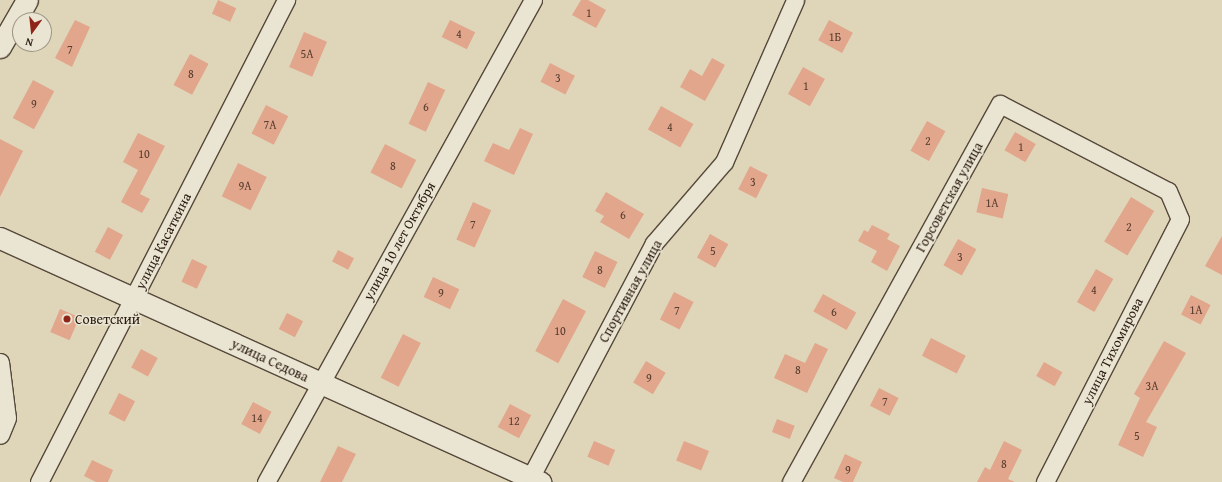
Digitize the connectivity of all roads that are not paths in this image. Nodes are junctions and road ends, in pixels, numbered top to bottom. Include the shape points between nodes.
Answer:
1 (27, 0) edge
2 (286, 0) edge
3 (533, 0) edge
4 (795, 0) edge
5 (0, 47) edge
6 (1180, 219) joint
7 (0, 238) edge
8 (134, 298) junction
9 (0, 362) edge
10 (320, 384) junction
11 (0, 435) edge
12 (533, 481) edge
13 (40, 482) edge
14 (266, 482) edge
15 (791, 482) edge
16 (1045, 482) edge

1 - 5 street
2 - 8 street, улица Касаткина
3 - 10 street, улица 10 лет Октября
4 - 12 street, Спортивная улица via 724,162 654,243
6 - 15 street, Горсоветская улица via 1168,191 1000,104
6 - 16 street, улица Тихомирова
7 - 8 street, улица Седова
8 - 10 street, улица Седова
8 - 13 street, улица Касаткина
9 - 11 street via 7,418
10 - 12 street, улица Седова
10 - 14 street, улица 10 лет Октября

